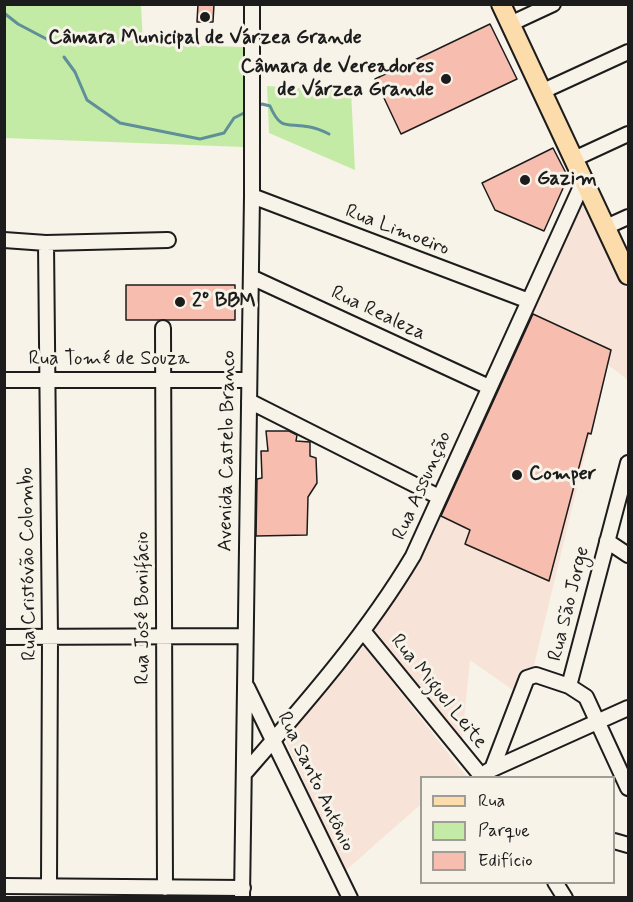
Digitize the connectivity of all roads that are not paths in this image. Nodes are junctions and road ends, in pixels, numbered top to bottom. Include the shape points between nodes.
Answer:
1 (252, 4) edge
2 (501, 4) edge
3 (553, 4) edge
4 (510, 24) junction
5 (628, 52) edge
6 (541, 92) junction
7 (628, 134) edge
8 (574, 159) junction
9 (584, 180) junction
10 (252, 196) junction
11 (628, 216) edge
12 (606, 227) junction
13 (4, 240) edge
14 (168, 240) dead end
15 (46, 243) junction
16 (628, 275) edge
17 (251, 277) junction
18 (529, 301) junction
19 (163, 328) dead end
20 (4, 380) edge
21 (47, 380) junction
22 (164, 380) junction
23 (249, 380) junction
24 (489, 387) junction
25 (249, 401) junction
26 (628, 463) edge
27 (439, 497) junction
28 (607, 540) junction
29 (628, 555) edge
30 (363, 631) junction
31 (244, 636) junction
32 (4, 637) edge
33 (163, 637) junction
34 (50, 638) junction
35 (245, 684) junction
36 (569, 686) junction
37 (628, 708) edge
38 (597, 722) junction
39 (273, 740) junction
40 (244, 774) junction
41 (485, 774) edge
42 (628, 788) edge
43 (332, 864) junction
44 (49, 885) junction
45 (4, 886) edge
46 (165, 888) junction
47 (242, 893) edge
48 (340, 897) edge
49 (350, 897) edge

1 - 10 street, Avenida Castelo Branco
2 - 4 main road
3 - 4 street
4 - 6 main road
5 - 6 street
6 - 8 main road
7 - 8 street
8 - 9 main road
9 - 12 main road
9 - 18 street, Rua Assunção
10 - 17 street, Avenida Castelo Branco
10 - 18 street, Rua Limoeiro
11 - 12 street
12 - 16 main road
13 - 15 street
14 - 15 street
15 - 21 street, Rua Cristóvão Colombo
17 - 23 street, Avenida Castelo Branco
17 - 24 street, Rua Realeza
18 - 24 street, Rua Assunção
19 - 22 street, Rua José Bonifácio
20 - 21 street, Rua Tomé de Souza
21 - 22 street, Rua Tomé de Souza
21 - 34 street, Rua Cristóvão Colombo
22 - 23 street, Rua Tomé de Souza
22 - 33 street, Rua José Bonifácio
23 - 25 street, Avenida Castelo Branco
24 - 27 street, Rua Assunção
25 - 27 street
25 - 31 street, Avenida Castelo Branco
26 - 28 street, Rua São Jorge
27 - 30 street, Rua Assunção via 413,556
28 - 29 street
28 - 36 street, Rua São Jorge
30 - 39 street, Rua Assunção
30 - 41 street, Rua Miguel Leite
31 - 33 street
31 - 35 street, Avenida Castelo Branco
32 - 34 street
33 - 34 street
33 - 46 street, Rua José Bonifácio
34 - 44 street, Rua Cristóvão Colombo
35 - 39 street, Rua Santo Antônio
35 - 40 street, Avenida Castelo Branco
36 - 38 street via 586,696
36 - 41 street, Rua São Jorge via 536,675 526,678
37 - 38 street
38 - 41 street
38 - 42 street
39 - 40 street, Rua Assunção
39 - 43 street, Rua Santo Antônio
40 - 47 street, Avenida Castelo Branco
43 - 48 street
43 - 49 street, Rua Santo Antônio
44 - 45 street
44 - 46 street
46 - 47 street

